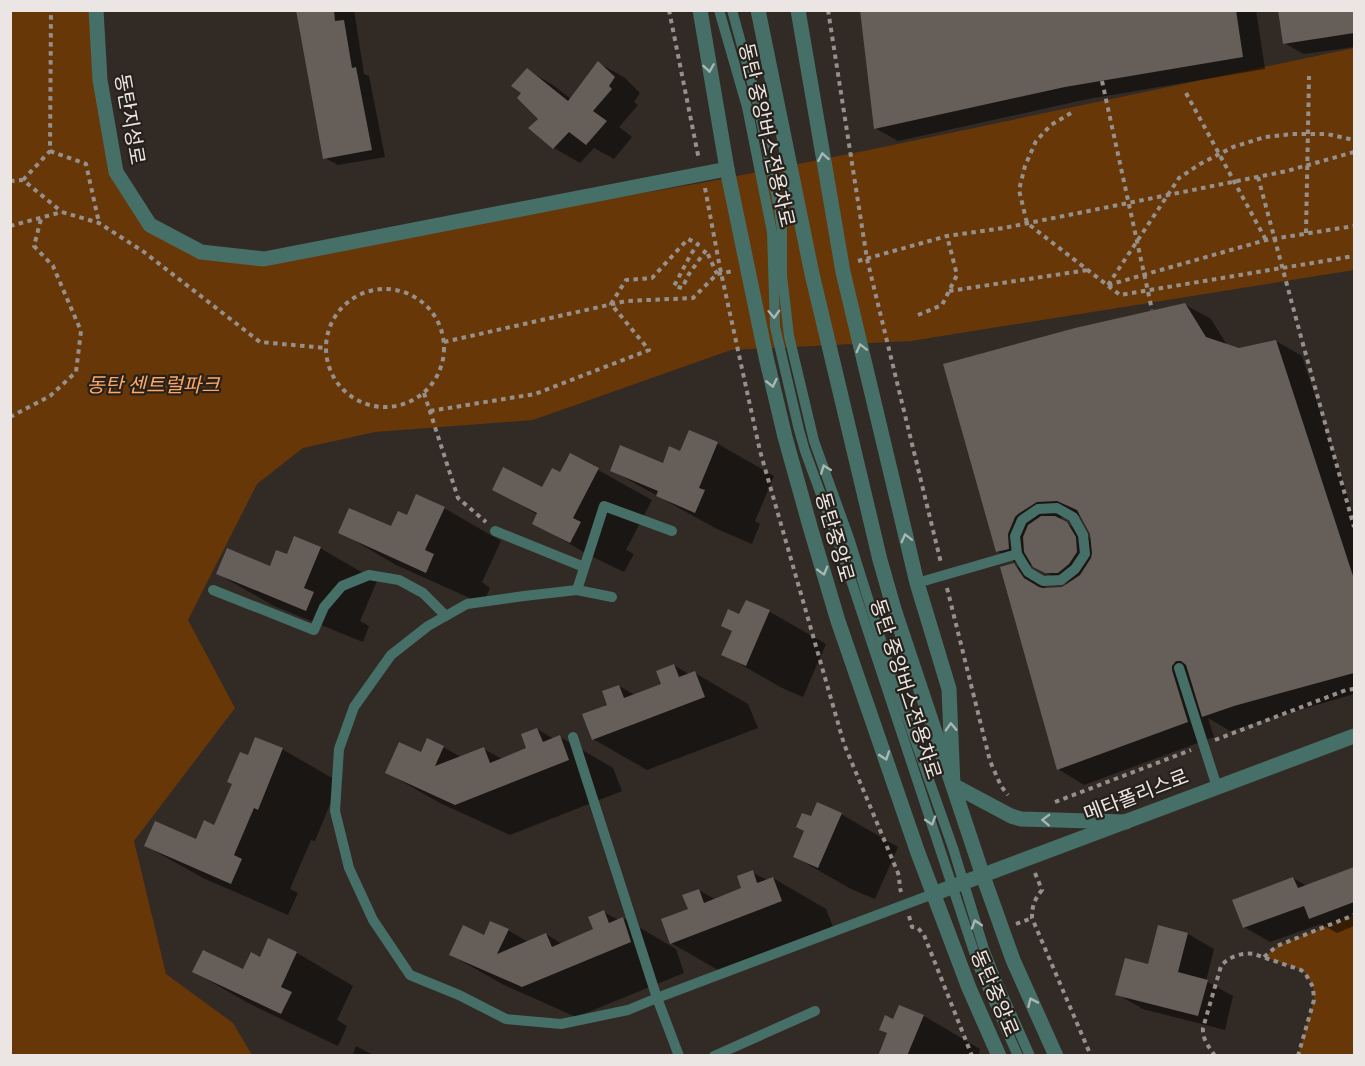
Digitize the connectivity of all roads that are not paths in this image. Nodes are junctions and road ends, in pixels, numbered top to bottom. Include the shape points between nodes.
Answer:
1 (96, 10) edge
2 (700, 10) edge
3 (719, 10) edge
4 (732, 10) edge
5 (758, 10) edge
6 (798, 10) edge
7 (727, 169) junction
8 (495, 531) road end
9 (672, 531) dead end
10 (1017, 554) junction
11 (584, 567) junction
12 (917, 583) junction
13 (213, 590) dead end
14 (577, 591) junction
15 (612, 597) dead end
16 (446, 616) junction
17 (1179, 668) dead end
18 (1354, 736) edge
19 (573, 737) dead end
20 (953, 785) junction
21 (1217, 787) junction
22 (1126, 822) junction
23 (983, 876) junction
24 (958, 885) junction
25 (933, 894) junction
26 (657, 998) junction
27 (815, 1011) dead end
28 (679, 1056) edge
29 (714, 1056) edge
30 (999, 1056) edge
31 (1018, 1056) edge
32 (1030, 1056) edge
33 (1056, 1056) edge

1 - 7 street, 동탄지성로 via 100,80 116,172 150,225 201,252 264,259
2 -> 7 street, 동탄중앙로
3 -> 24 lane, 동탄 중앙버스전용차로 via 747,107 772,232 775,327 799,430 943,854
24 -> 4 lane, 동탄 중앙버스전용차로 via 953,848 814,441 789,336 779,210 757,101
5 - 20 street, 동탄중앙로 via 812,273 880,560
12 -> 6 street, 동탄중앙로 via 842,266
7 -> 25 street, 동탄중앙로 via 785,437 838,621
8 - 11 lane
9 - 11 lane via 604,506
10 - 10 lane via 1028,572 1044,581 1061,580 1085,554 1088,534 1073,517 1057,508 1038,509 1022,520 1015,536
10 - 12 lane
11 - 14 lane
20 -> 12 street, 동탄중앙로 via 949,689
13 - 16 lane via 314,630 324,607 342,586 369,575 399,580 423,593
14 - 15 lane
14 - 16 lane via 466,604
16 - 26 lane via 391,655 354,706 339,749 335,811 349,868 373,920 410,975 506,1019 561,1024 628,1010
17 - 21 lane
18 - 21 street, 메타폴리스로
19 - 26 lane
22 -> 20 street via 1022,819
20 - 23 street, 동탄중앙로
21 - 22 street, 메타폴리스로
22 - 23 street, 메타폴리스로
23 - 24 street, 메타폴리스로
33 -> 23 street, 동탄중앙로 via 1013,960
24 - 25 street, 메타폴리스로
24 - 31 lane, 동탄 중앙버스전용차로 via 981,973
32 -> 24 lane, 동탄 중앙버스전용차로
25 - 26 lane
25 - 30 street, 동탄중앙로
26 - 28 lane
27 - 29 lane

